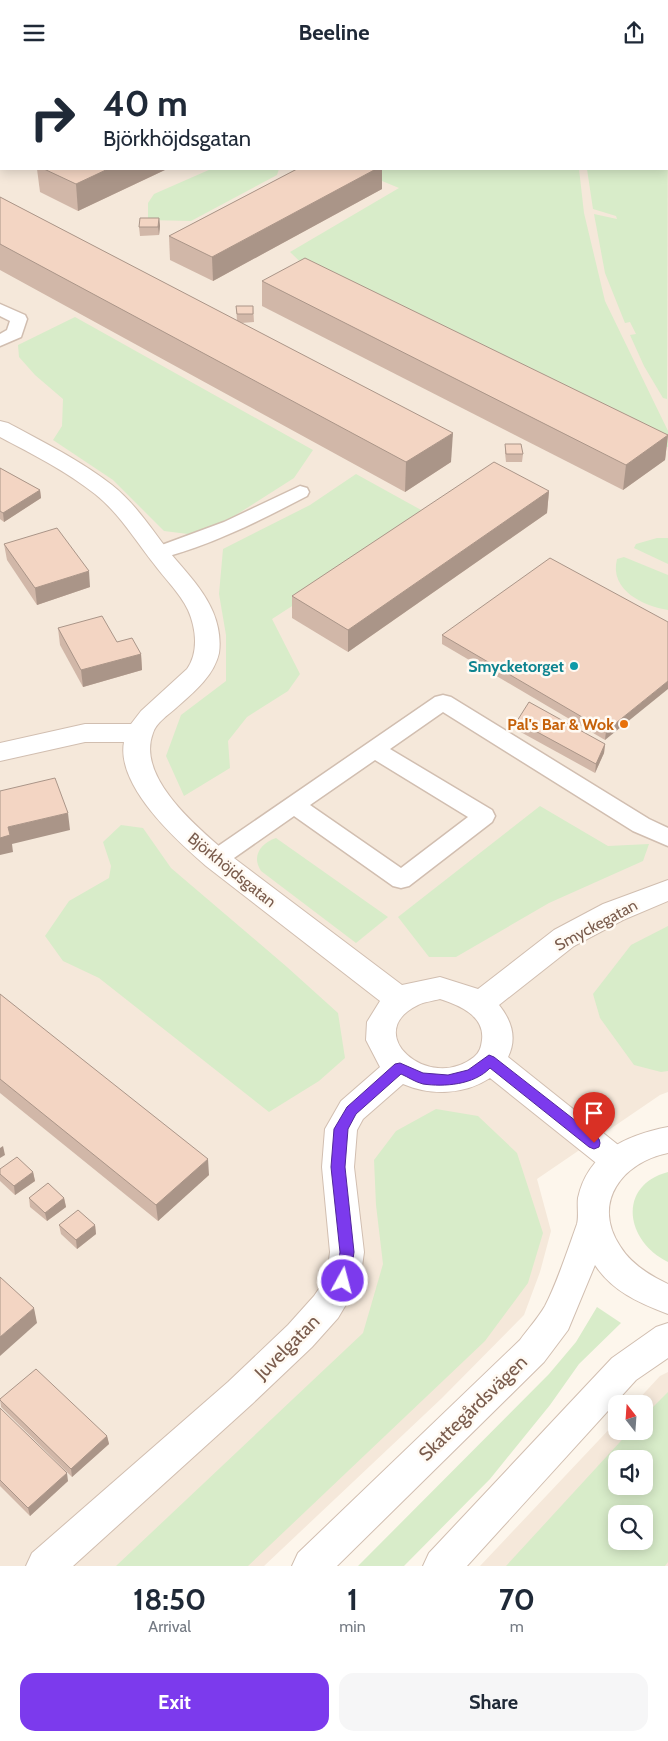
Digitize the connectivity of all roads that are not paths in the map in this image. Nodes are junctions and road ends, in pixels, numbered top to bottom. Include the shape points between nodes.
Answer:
1 (0, 309) edge
2 (0, 341) edge
3 (0, 428) edge
4 (300, 492) dead end
5 (158, 553) junction
6 (139, 733) junction
7 (375, 750) junction
8 (0, 752) edge
9 (295, 805) junction
10 (668, 838) edge
11 (216, 859) junction
12 (668, 889) edge
13 (399, 999) junction
14 (480, 1003) junction
15 (489, 1061) junction
16 (400, 1068) junction
17 (668, 1140) edge
18 (616, 1161) junction
19 (594, 1222) junction
20 (668, 1299) edge
21 (668, 1337) edge
22 (45, 1566) edge
23 (311, 1566) edge
24 (442, 1566) edge

1 - 2 lane via 19,319 16,333
3 - 5 street via 103,489 119,503
4 - 5 lane via 225,530
5 - 6 street via 200,610 208,637 206,657 199,670 156,711
6 - 8 street via 85,733
6 - 11 street, Björkhöjdsgatan via 136,747 144,779 189,835
7 - 9 lane
7 - 9 lane via 484,816 402,879
7 - 10 lane via 443,702 641,825
9 - 11 lane
11 - 13 street, Björkhöjdsgatan
12 - 14 street, Smyckegatan via 613,912 564,938
13 - 14 street via 418,991 440,988 462,993
13 - 16 street via 385,1015 380,1032 385,1052
14 - 15 street via 492,1015 498,1030 497,1046
15 - 16 street via 472,1074 448,1081 422,1078
15 - 18 street
16 - 22 street, Juvelgatan via 352,1110 341,1129 338,1167 347,1252 343,1281 326,1307 240,1393
17 - 18 street, Skattegårdsvägen via 636,1148
18 - 19 street, Skattegårdsvägen via 600,1182 593,1208
19 - 20 street, Skattegårdsvägen via 598,1239 620,1270 635,1283
19 - 23 street, Skattegårdsvägen via 556,1319 532,1351
21 - 24 street via 624,1369

